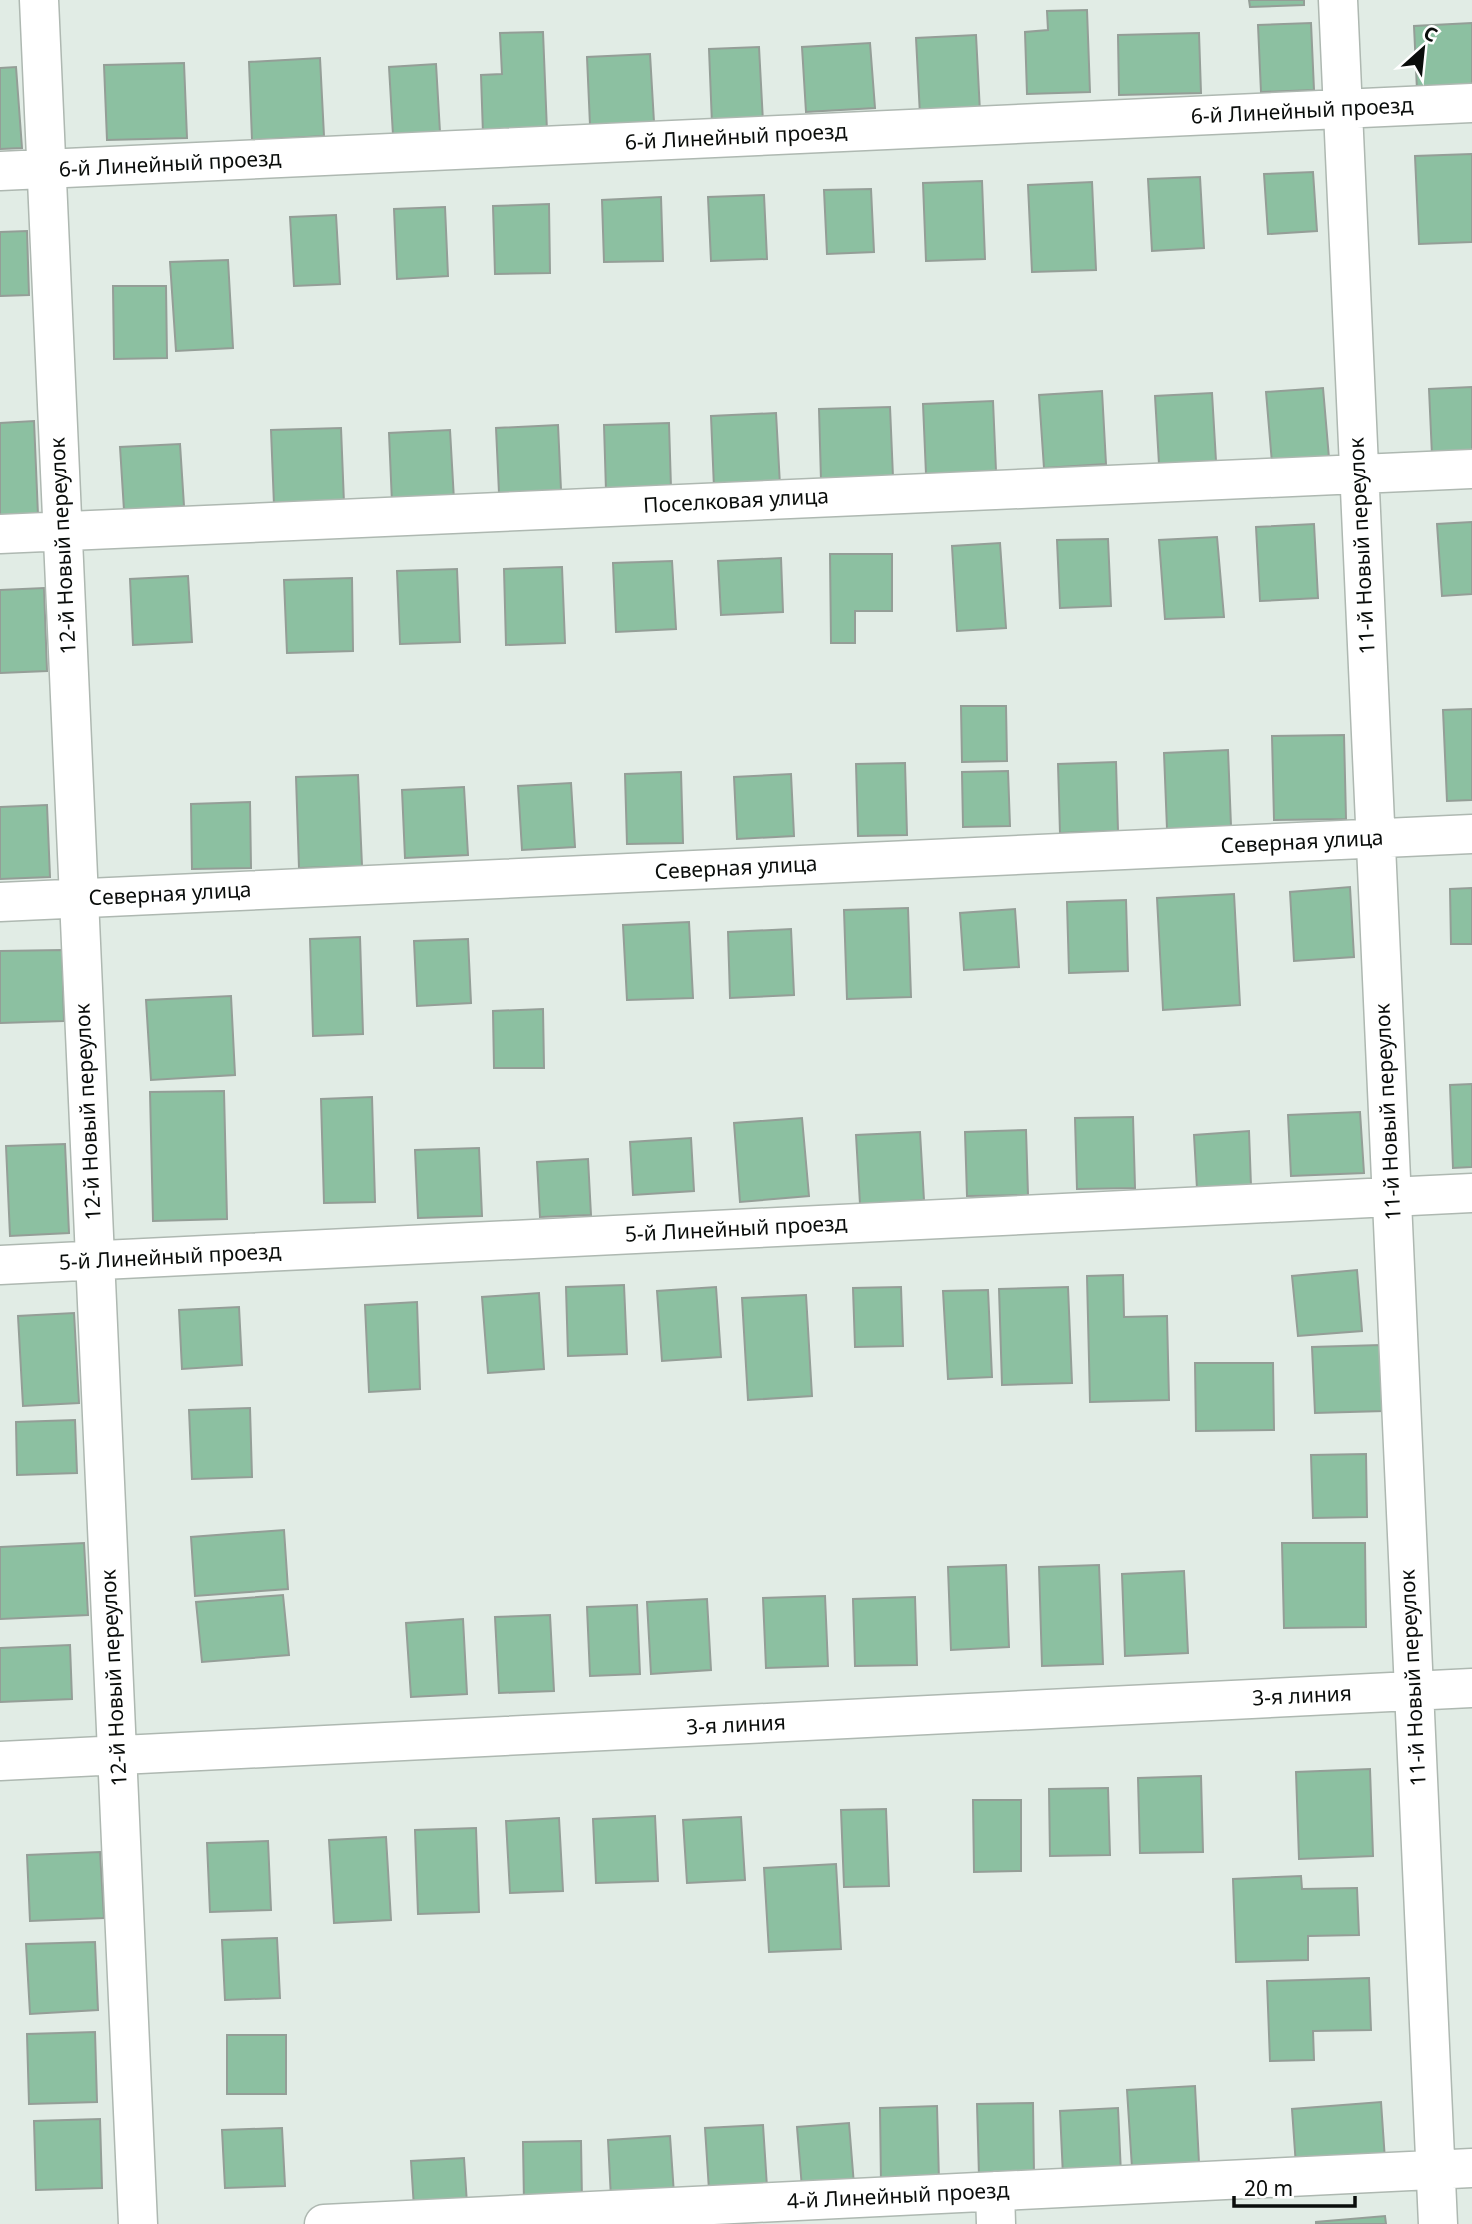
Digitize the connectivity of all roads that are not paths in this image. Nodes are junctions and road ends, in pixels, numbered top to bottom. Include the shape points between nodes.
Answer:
1 (39, 0) edge
2 (1338, 0) edge
3 (1472, 103) edge
4 (1342, 109) junction
5 (46, 169) junction
6 (0, 171) edge
7 (1472, 469) edge
8 (1359, 474) junction
9 (63, 531) junction
10 (0, 534) edge
11 (1472, 834) edge
12 (1376, 838) junction
13 (79, 898) junction
14 (0, 902) edge
15 (1472, 1193) edge
16 (1391, 1197) junction
17 (95, 1261) junction
18 (0, 1265) edge
19 (1472, 1688) edge
20 (1413, 1691) junction
21 (117, 1755) junction
22 (0, 1760) edge
23 (1454, 2169) edge
24 (995, 2208) edge
25 (588, 2218) edge
26 (138, 2224) edge
27 (324, 2224) edge
28 (1438, 2224) edge

1 - 5 street, 12-й Новый переулок
2 - 4 street, 11-й Новый переулок
3 - 4 street, 6-й Линейный проезд
4 - 5 street, 6-й Линейный проезд
4 - 8 street, 11-й Новый переулок
5 - 6 street, 6-й Линейный проезд
5 - 9 street, 12-й Новый переулок
7 - 8 street, Поселковая улица
8 - 9 street, Поселковая улица
8 - 12 street, 11-й Новый переулок
9 - 10 street, Поселковая улица
9 - 13 street, 12-й Новый переулок
11 - 12 street, Северная улица
12 - 13 street, Северная улица
12 - 16 street, 11-й Новый переулок
13 - 14 street, Северная улица
13 - 17 street, 12-й Новый переулок
15 - 16 street, 5-й Линейный проезд
16 - 17 street, 5-й Линейный проезд
16 - 20 street, 11-й Новый переулок
17 - 18 street, 5-й Линейный проезд
17 - 21 street, 12-й Новый переулок
19 - 20 street, 3-я линия
20 - 21 street, 3-я линия
20 - 23 street, 11-й Новый переулок
21 - 22 street, 3-я линия
21 - 26 street, 12-й Новый переулок
23 - 24 street, 4-й Линейный проезд
23 - 28 street, 11-й Новый переулок
24 - 25 street, 4-й Линейный проезд
25 - 27 street, 4-й Линейный проезд

